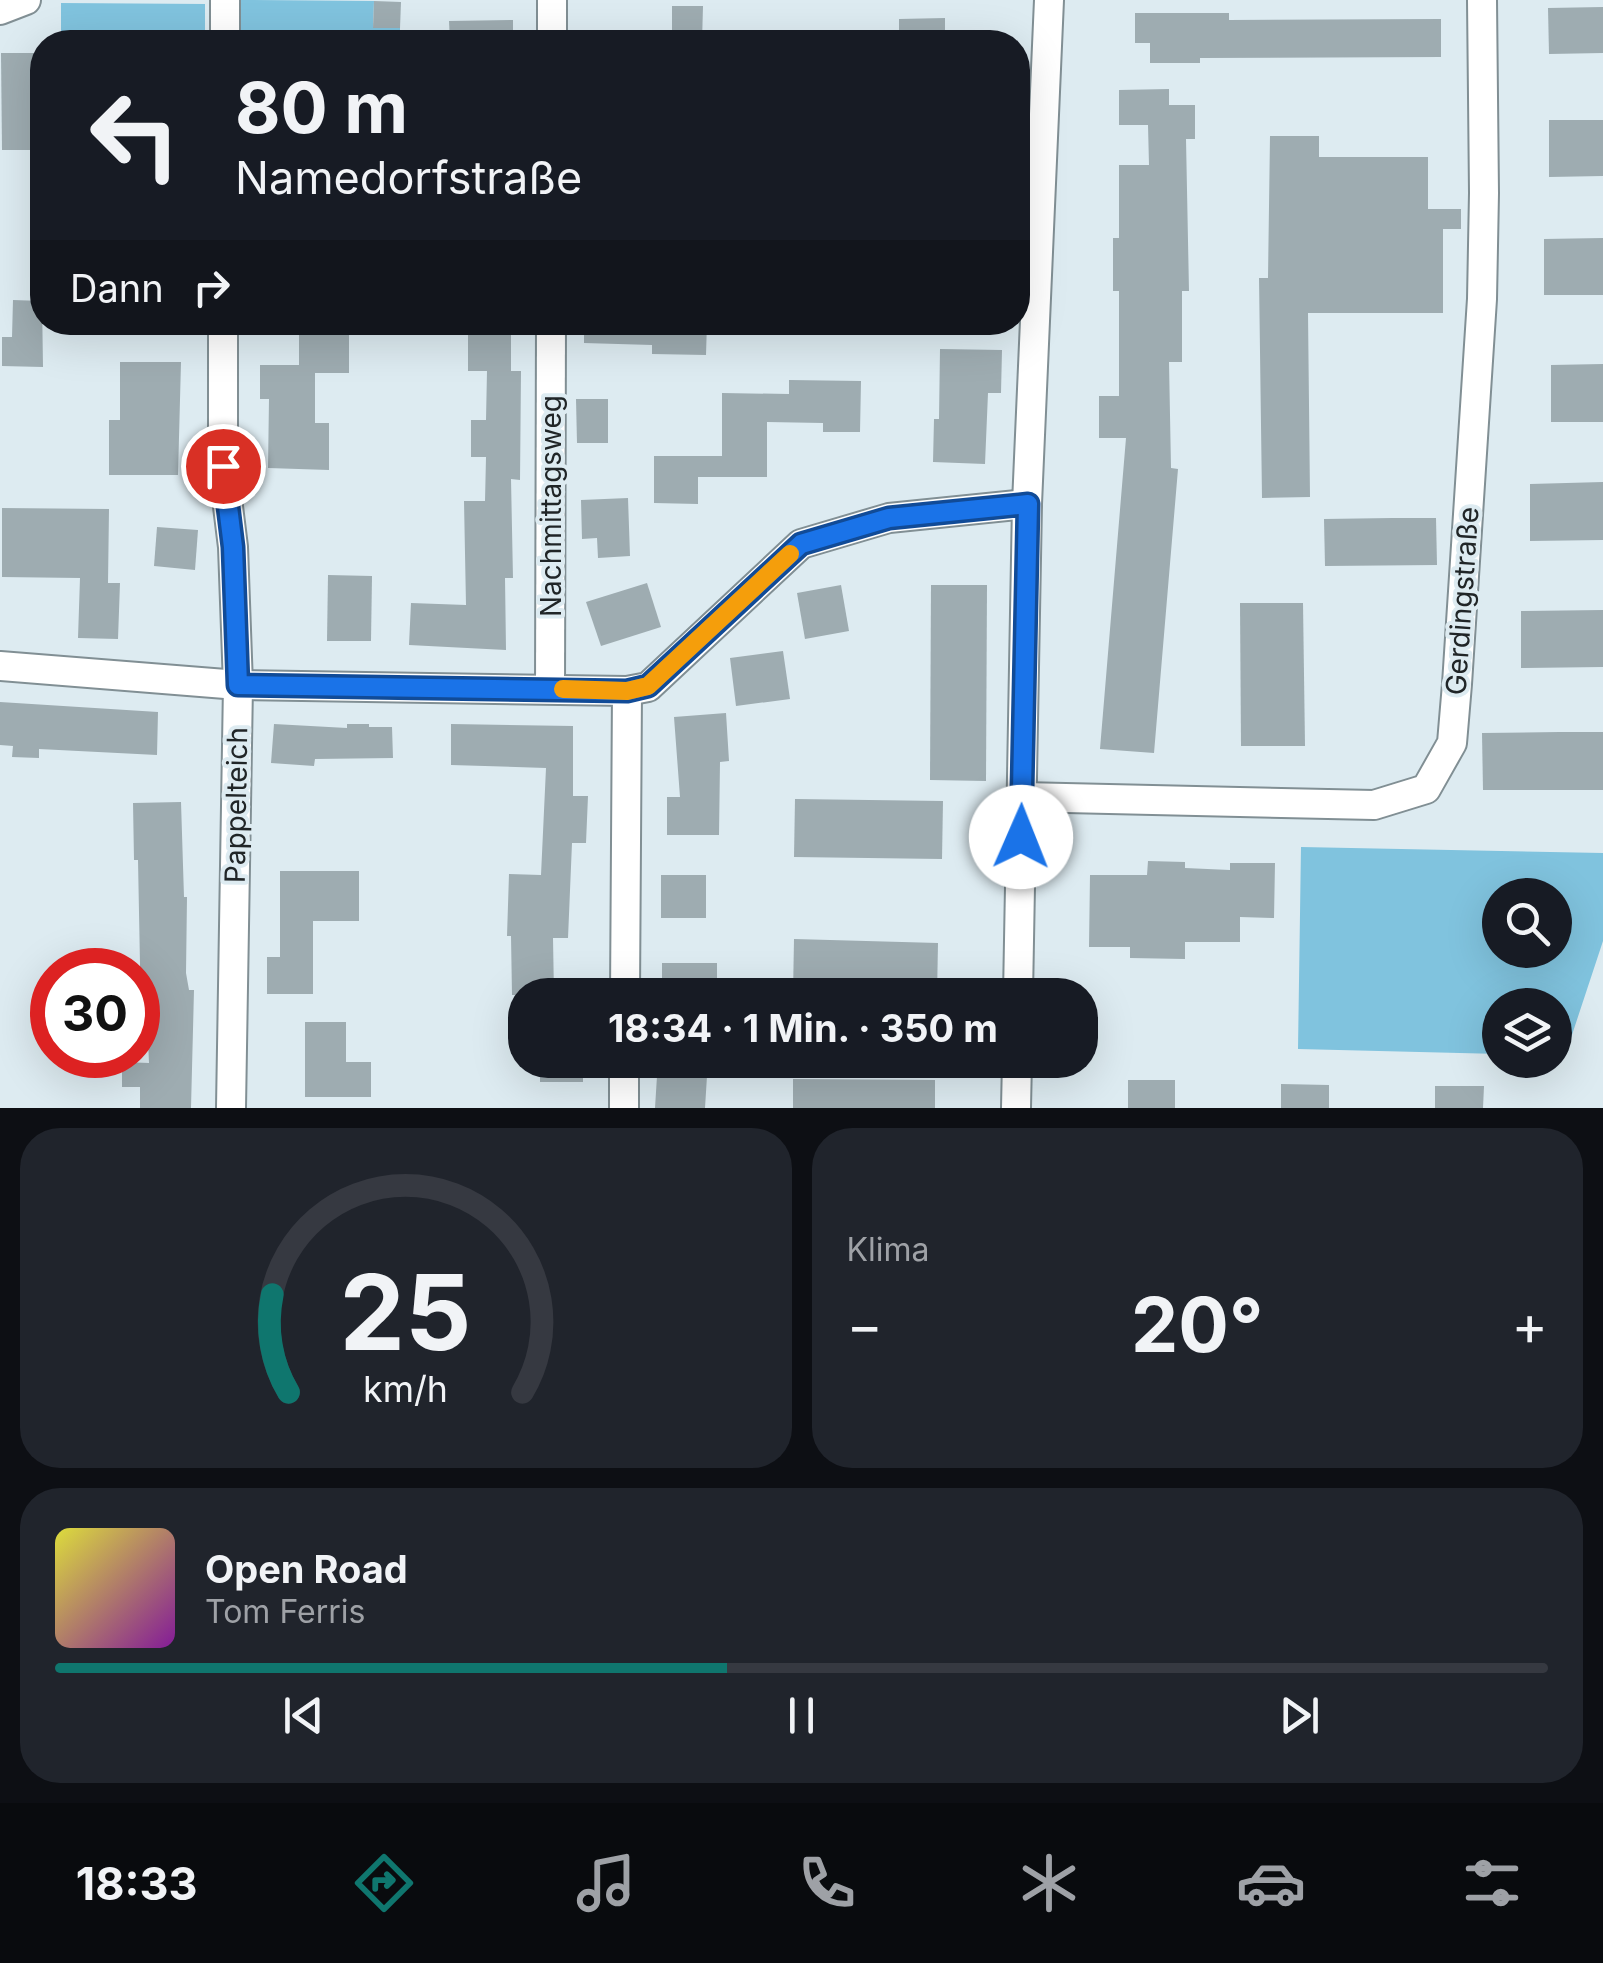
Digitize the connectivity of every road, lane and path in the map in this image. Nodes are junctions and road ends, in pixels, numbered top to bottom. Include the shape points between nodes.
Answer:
1 (26, 0) edge
2 (225, 0) edge
3 (552, 0) edge
4 (1049, 0) edge
5 (1482, 0) edge
6 (0, 10) edge
7 (224, 30) edge
8 (552, 30) edge
9 (224, 335) edge
10 (551, 335) edge
11 (1028, 504) junction
12 (0, 666) edge
13 (238, 685) junction
14 (550, 689) junction
15 (627, 691) junction
16 (1022, 797) junction
17 (624, 978) edge
18 (1018, 978) edge
19 (624, 1078) edge
20 (1017, 1078) edge
21 (231, 1108) edge
22 (624, 1108) edge
23 (1016, 1108) edge

1 - 6 street
2 - 7 street
3 - 8 street
4 - 11 street
5 - 16 street, Gerdingstraße via 1482,298 1456,704 1444,758 1426,789 1374,805
9 - 13 street, Pappelteich via 223,466
10 - 14 street, Nachmittagsweg
11 - 15 street via 889,518 801,544 648,686
11 - 16 street
12 - 13 street
13 - 14 street
13 - 21 street, Pappelteich
14 - 15 street
15 - 17 street
16 - 18 street
19 - 22 street
20 - 23 street

